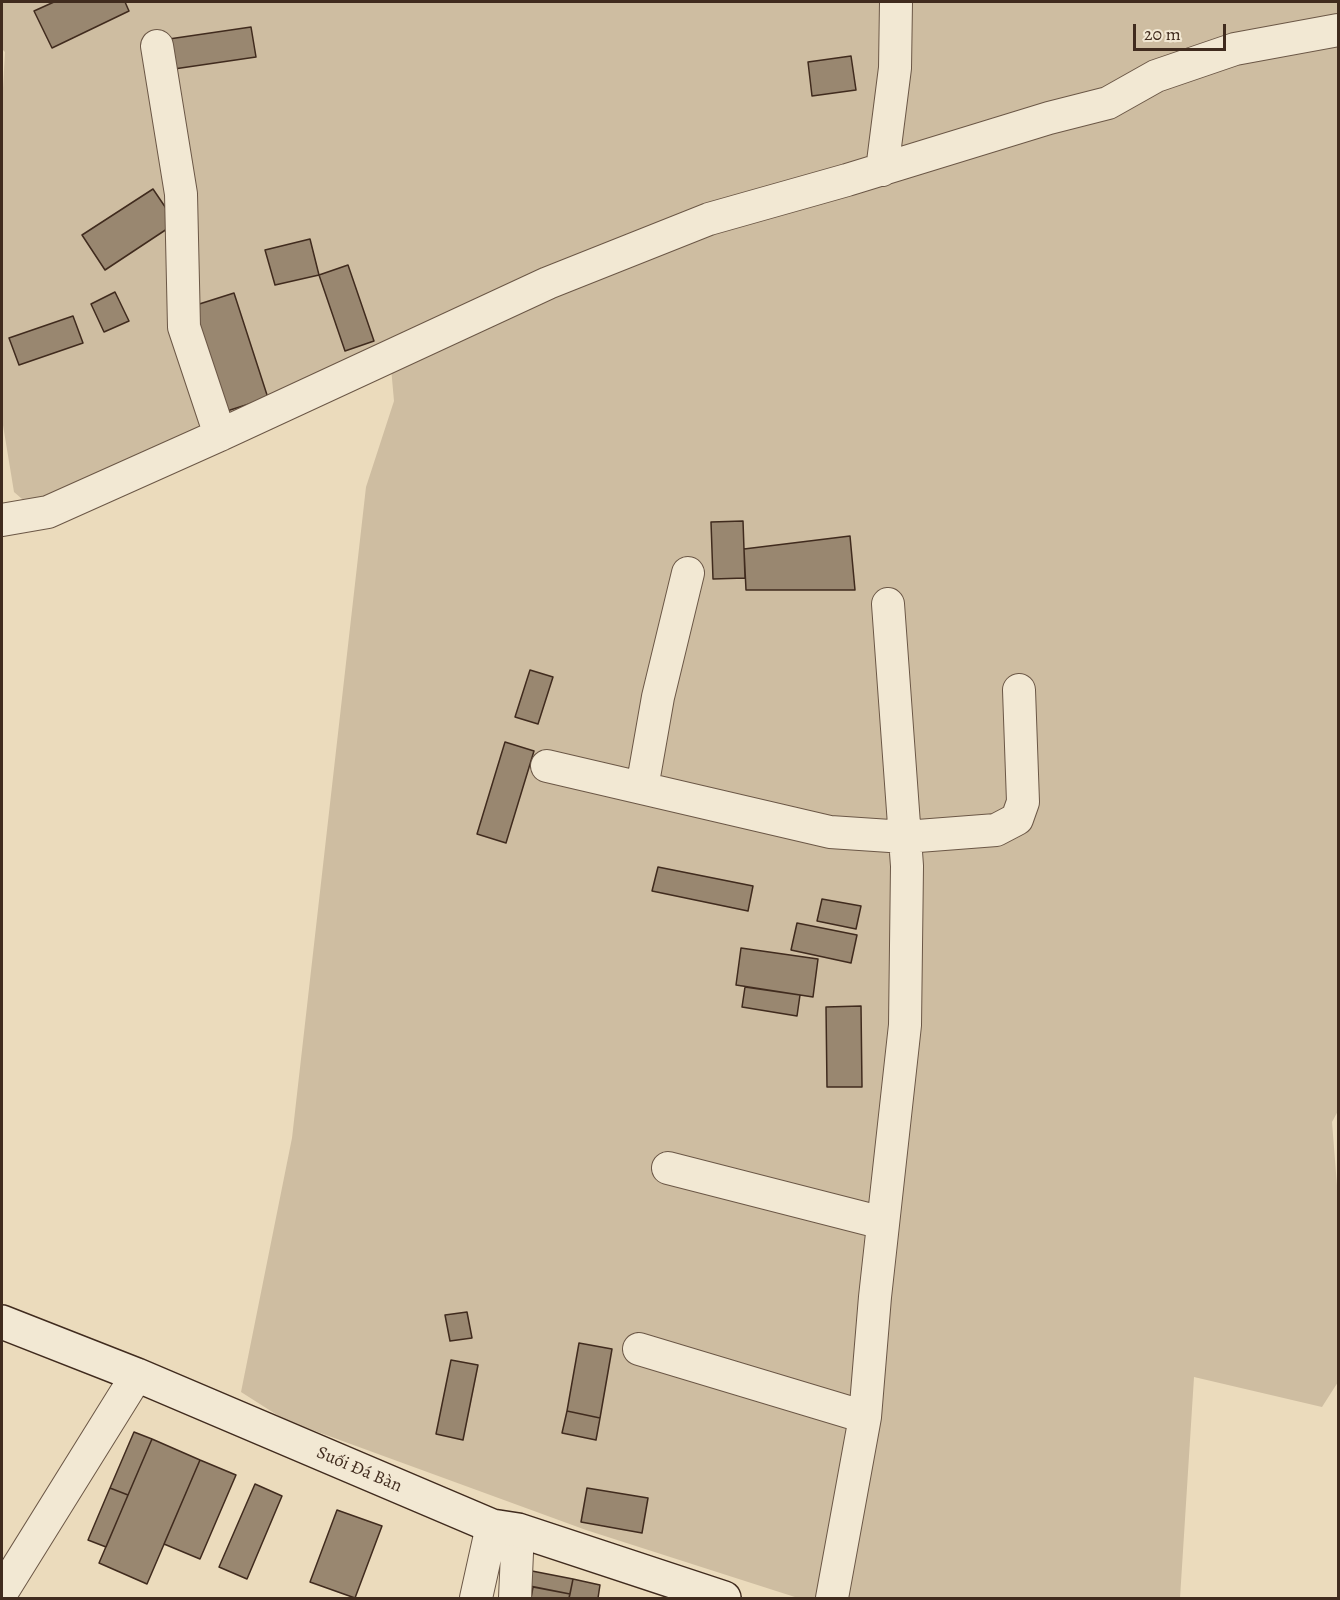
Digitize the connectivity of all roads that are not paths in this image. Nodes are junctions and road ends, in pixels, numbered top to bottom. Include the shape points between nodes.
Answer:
1 (896, 2) edge
2 (1338, 30) edge
3 (157, 46) dead end
4 (882, 170) junction
5 (220, 435) junction
6 (2, 520) edge
7 (688, 573) dead end
8 (888, 604) dead end
9 (1018, 690) dead end
10 (547, 766) dead end
11 (642, 788) junction
12 (905, 837) junction
13 (668, 1168) dead end
14 (883, 1223) junction
15 (2, 1322) edge
16 (639, 1349) dead end
17 (137, 1375) junction
18 (865, 1417) junction
19 (505, 1528) junction
20 (2, 1592) edge
21 (476, 1599) edge
22 (515, 1599) edge
23 (724, 1599) edge
24 (832, 1599) edge

1 - 4 street via 895,68
2 - 4 street via 1235,48 1156,76 1108,102
3 - 5 street via 181,194 184,327
4 - 5 street via 709,219 548,283
5 - 6 street via 48,512
7 - 11 street via 658,697
8 - 12 street
9 - 12 street via 1023,802 1017,819 996,830
10 - 11 street
11 - 12 street via 830,832
12 - 14 street via 905,1025
13 - 14 street
14 - 18 street
15 - 17 street, Suối Đá Bàn
16 - 18 street
17 - 19 street, Suối Đá Bàn
17 - 20 street
18 - 24 street
19 - 21 street
19 - 22 street
19 - 23 street, Suối Đá Bàn

